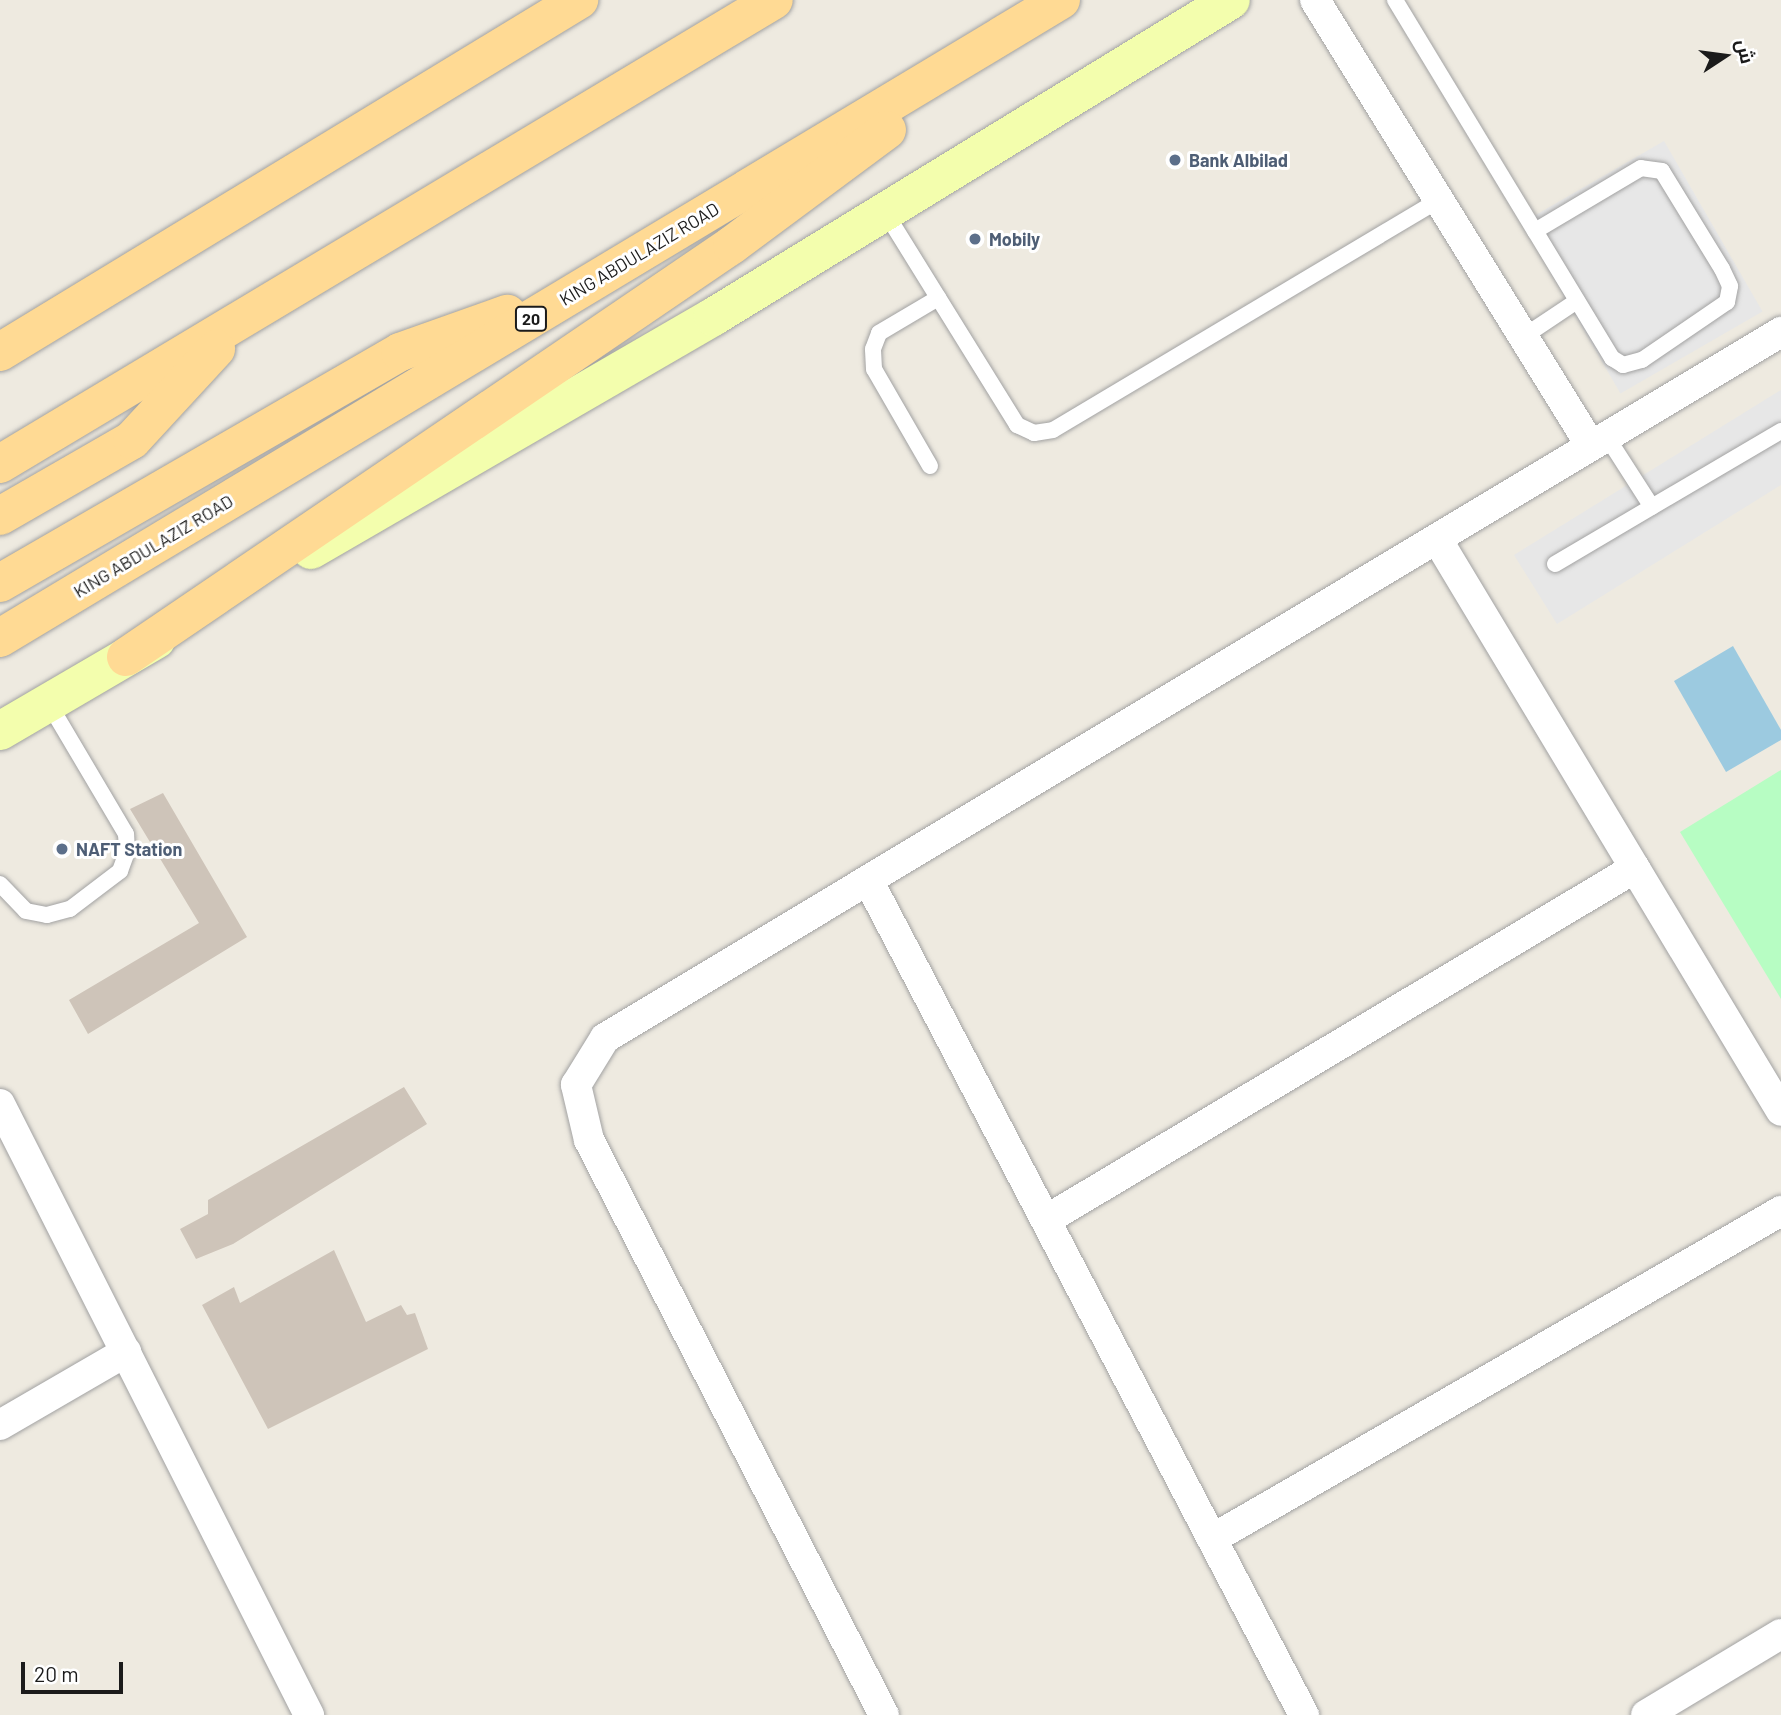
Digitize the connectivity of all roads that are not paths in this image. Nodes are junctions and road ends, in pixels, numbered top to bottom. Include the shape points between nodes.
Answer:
1 (579, 0) edge
2 (774, 0) edge
3 (1062, 0) edge
4 (1231, 0) edge
5 (1315, 0) edge
6 (1395, 0) edge
7 (1439, 200) junction
8 (885, 212) junction
9 (1535, 231) junction
10 (580, 289) junction
11 (938, 298) junction
12 (1577, 301) junction
13 (246, 317) junction
14 (1781, 332) edge
15 (1523, 337) junction
16 (0, 352) edge
17 (1781, 431) edge
18 (1599, 441) junction
19 (0, 464) edge
20 (930, 466) dead end
21 (1652, 507) junction
22 (0, 516) edge
23 (1437, 539) junction
24 (1555, 564) dead end
25 (0, 583) edge
26 (0, 638) edge
27 (126, 657) junction
28 (48, 702) junction
29 (0, 731) edge
30 (1635, 868) junction
31 (868, 880) junction
32 (0, 884) edge
33 (0, 1104) edge
34 (1781, 1111) edge
35 (1781, 1211) edge
36 (1046, 1220) junction
37 (126, 1352) junction
38 (0, 1425) edge
39 (1212, 1539) junction
40 (1781, 1634) edge
41 (309, 1715) edge
42 (884, 1715) edge
43 (1304, 1715) edge
44 (1646, 1715) edge

1 - 16 main road
2 - 13 main road
3 - 10 main road, KING ABDULAZIZ ROAD / 20
3 - 27 main road via 732,245
4 - 8 main road
5 - 7 street
6 - 9 lane
7 - 11 lane via 1053,430 1034,433 1017,425
7 - 15 street
8 - 11 lane
8 - 27 main road via 713,317
9 - 12 lane
9 - 12 lane via 1641,167 1662,171 1730,286 1727,302 1642,360 1623,365 1612,358
10 - 25 main road via 400,352
10 - 26 main road, KING ABDULAZIZ ROAD / 20
11 - 20 lane via 880,333 873,349 874,369
12 - 15 lane
13 - 19 main road
13 - 22 main road via 132,440
14 - 18 street
15 - 18 street
17 - 21 lane
18 - 21 lane
18 - 23 street
21 - 24 lane
23 - 30 street
23 - 31 street
27 - 28 main road
28 - 29 main road
28 - 32 lane via 126,834 127,852 120,871 70,909 47,915 26,911
30 - 34 street
30 - 36 street
31 - 36 street
31 - 42 street via 605,1038 576,1085 589,1140
33 - 37 street
35 - 39 street
36 - 39 street
37 - 38 street
37 - 41 street
39 - 43 street
40 - 44 street

